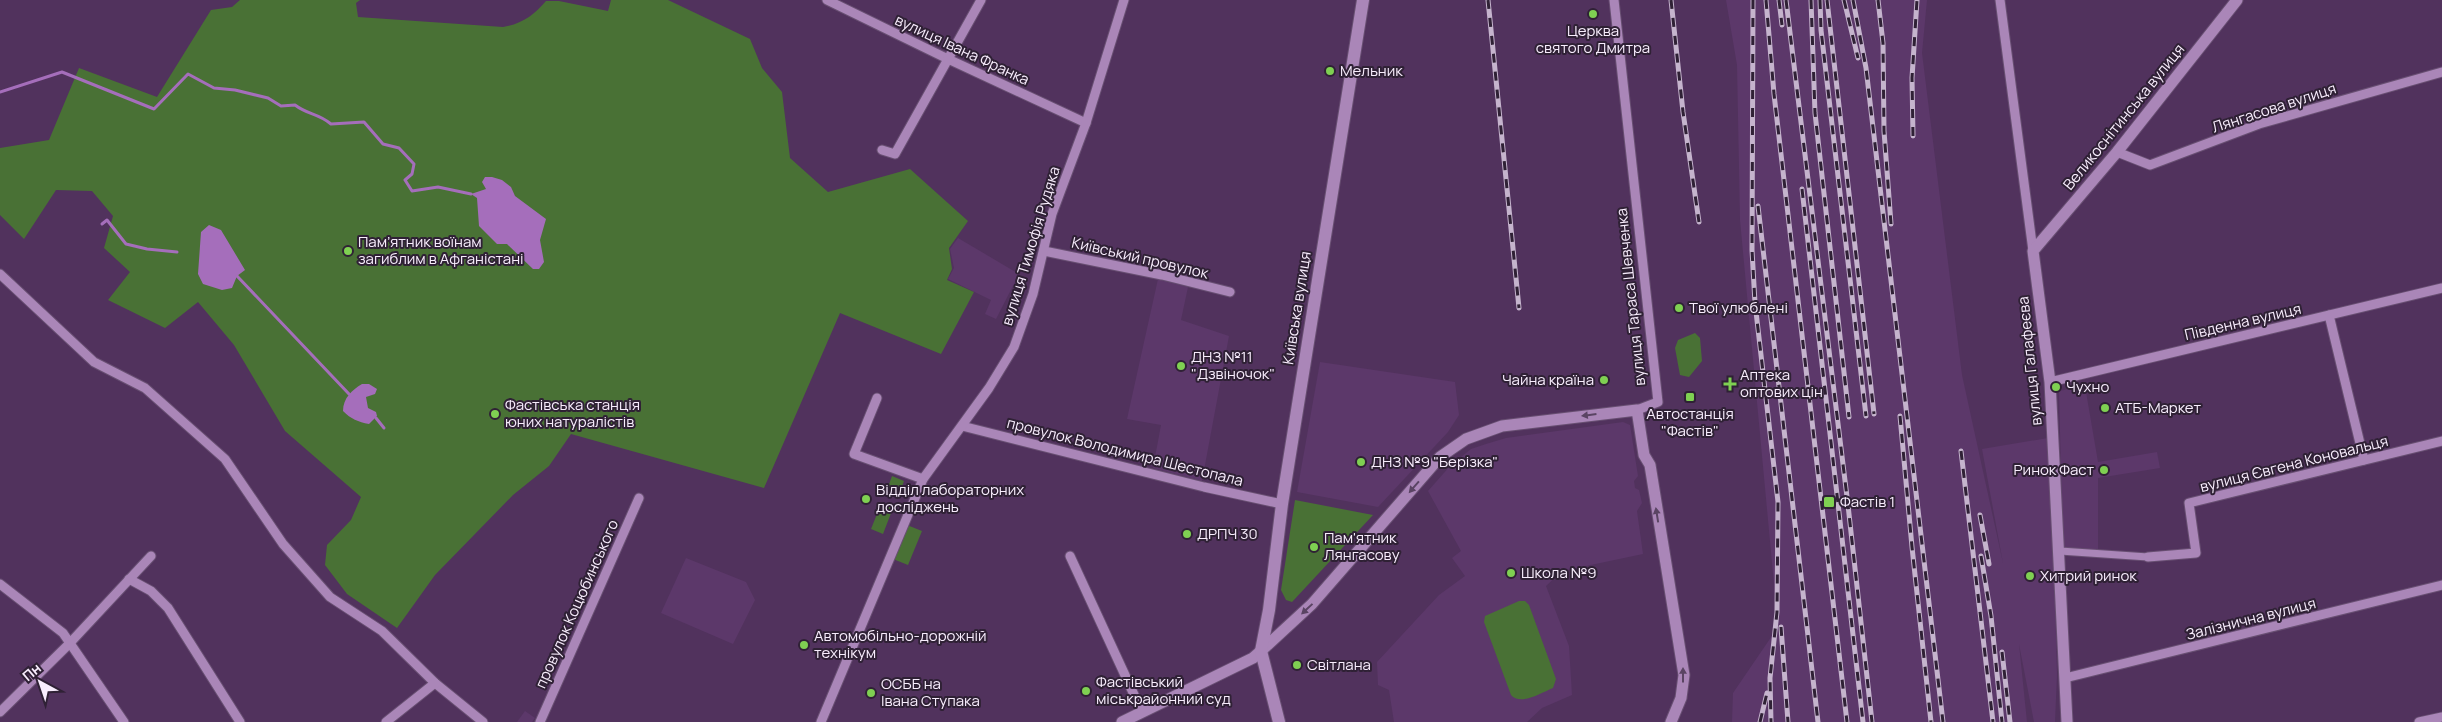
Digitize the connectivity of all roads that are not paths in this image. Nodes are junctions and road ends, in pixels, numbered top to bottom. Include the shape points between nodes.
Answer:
1 (827, 0) edge
2 (981, 0) edge
3 (1124, 0) edge
4 (1363, 0) edge
5 (1614, 0) edge
6 (2000, 0) edge
7 (2237, 0) edge
8 (948, 59) junction
9 (2442, 72) edge
10 (1086, 123) junction
11 (882, 150) dead end
12 (2116, 152) junction
13 (1044, 251) junction
14 (2033, 251) junction
15 (0, 274) edge
16 (2442, 288) edge
17 (1230, 292) dead end
18 (2329, 315) junction
19 (2050, 382) junction
20 (877, 398) dead end
21 (1637, 410) junction
22 (962, 426) junction
23 (2442, 441) edge
24 (2364, 460) junction
25 (922, 479) junction
26 (639, 498) dead end
27 (1282, 504) junction
28 (2060, 551) junction
29 (151, 556) dead end
30 (1070, 556) dead end
31 (2148, 556) joint
32 (129, 579) junction
33 (0, 584) edge
34 (2442, 585) edge
35 (69, 644) junction
36 (1261, 651) junction
37 (2065, 678) junction
38 (436, 683) junction
39 (0, 712) edge
40 (1142, 712) junction
41 (2442, 716) edge
42 (124, 722) edge
43 (240, 722) edge
44 (386, 722) edge
45 (483, 722) edge
46 (540, 722) edge
47 (821, 722) edge
48 (1122, 722) edge
49 (1278, 722) edge
50 (1671, 722) edge
51 (2067, 722) edge
52 (2419, 722) edge

1 - 8 street, вулиця Івана Франка
2 - 8 street
3 - 10 street, вулиця Тимофія Рудяка
4 - 27 main road, Київська вулиця
5 - 21 street, вулиця Тараса Шевченка via 1658,402
6 - 14 street, вулиця Галафеєва
7 - 12 street, Великоснітинська вулиця
8 - 10 street, вулиця Івана Франка
8 - 11 street via 894,154
9 - 12 street, Лянгасова вулиця via 2259,124 2150,165
10 - 13 street, вулиця Тимофія Рудяка via 1052,214
12 - 14 street, Великоснітинська вулиця
13 - 17 street, Київський провулок
13 - 22 street, вулиця Тимофія Рудяка via 1014,347
14 - 19 street, вулиця Галафеєва
15 - 38 street via 94,362 145,388 225,459 283,544 330,597 382,631
16 - 18 street, Південна вулиця
18 - 19 street, Південна вулиця
18 - 24 street
19 - 28 street, вулиця Галафеєва
20 - 25 street via 854,454
21 -> 36 street via 1502,426 1466,438 1440,457 1312,604
50 -> 21 street via 1681,698 1684,675 1650,465 1644,455
22 - 25 street, вулиця Тимофія Рудяка
22 - 27 street, провулок Володимира Шестопала
23 - 24 street, вулиця Євгена Коновальця
24 - 31 street, вулиця Євгена Коновальця via 2189,503 2196,553
25 - 47 street, вулиця Тимофія Рудяка
26 - 46 street, провулок Коцюбинського
27 - 36 main road, Київська вулиця
28 - 31 street
28 - 37 street, вулиця Галафеєва
29 - 32 street
30 - 40 street
32 - 35 street
32 - 43 street via 151,591 168,608
33 - 35 street via 63,633
34 - 37 street, Залізнична вулиця
35 - 39 street
35 - 42 street
36 - 40 street via 1253,658
36 - 49 main road
37 - 51 street, вулиця Галафеєва
38 - 44 street
38 - 45 street
40 - 48 street
41 - 52 street

